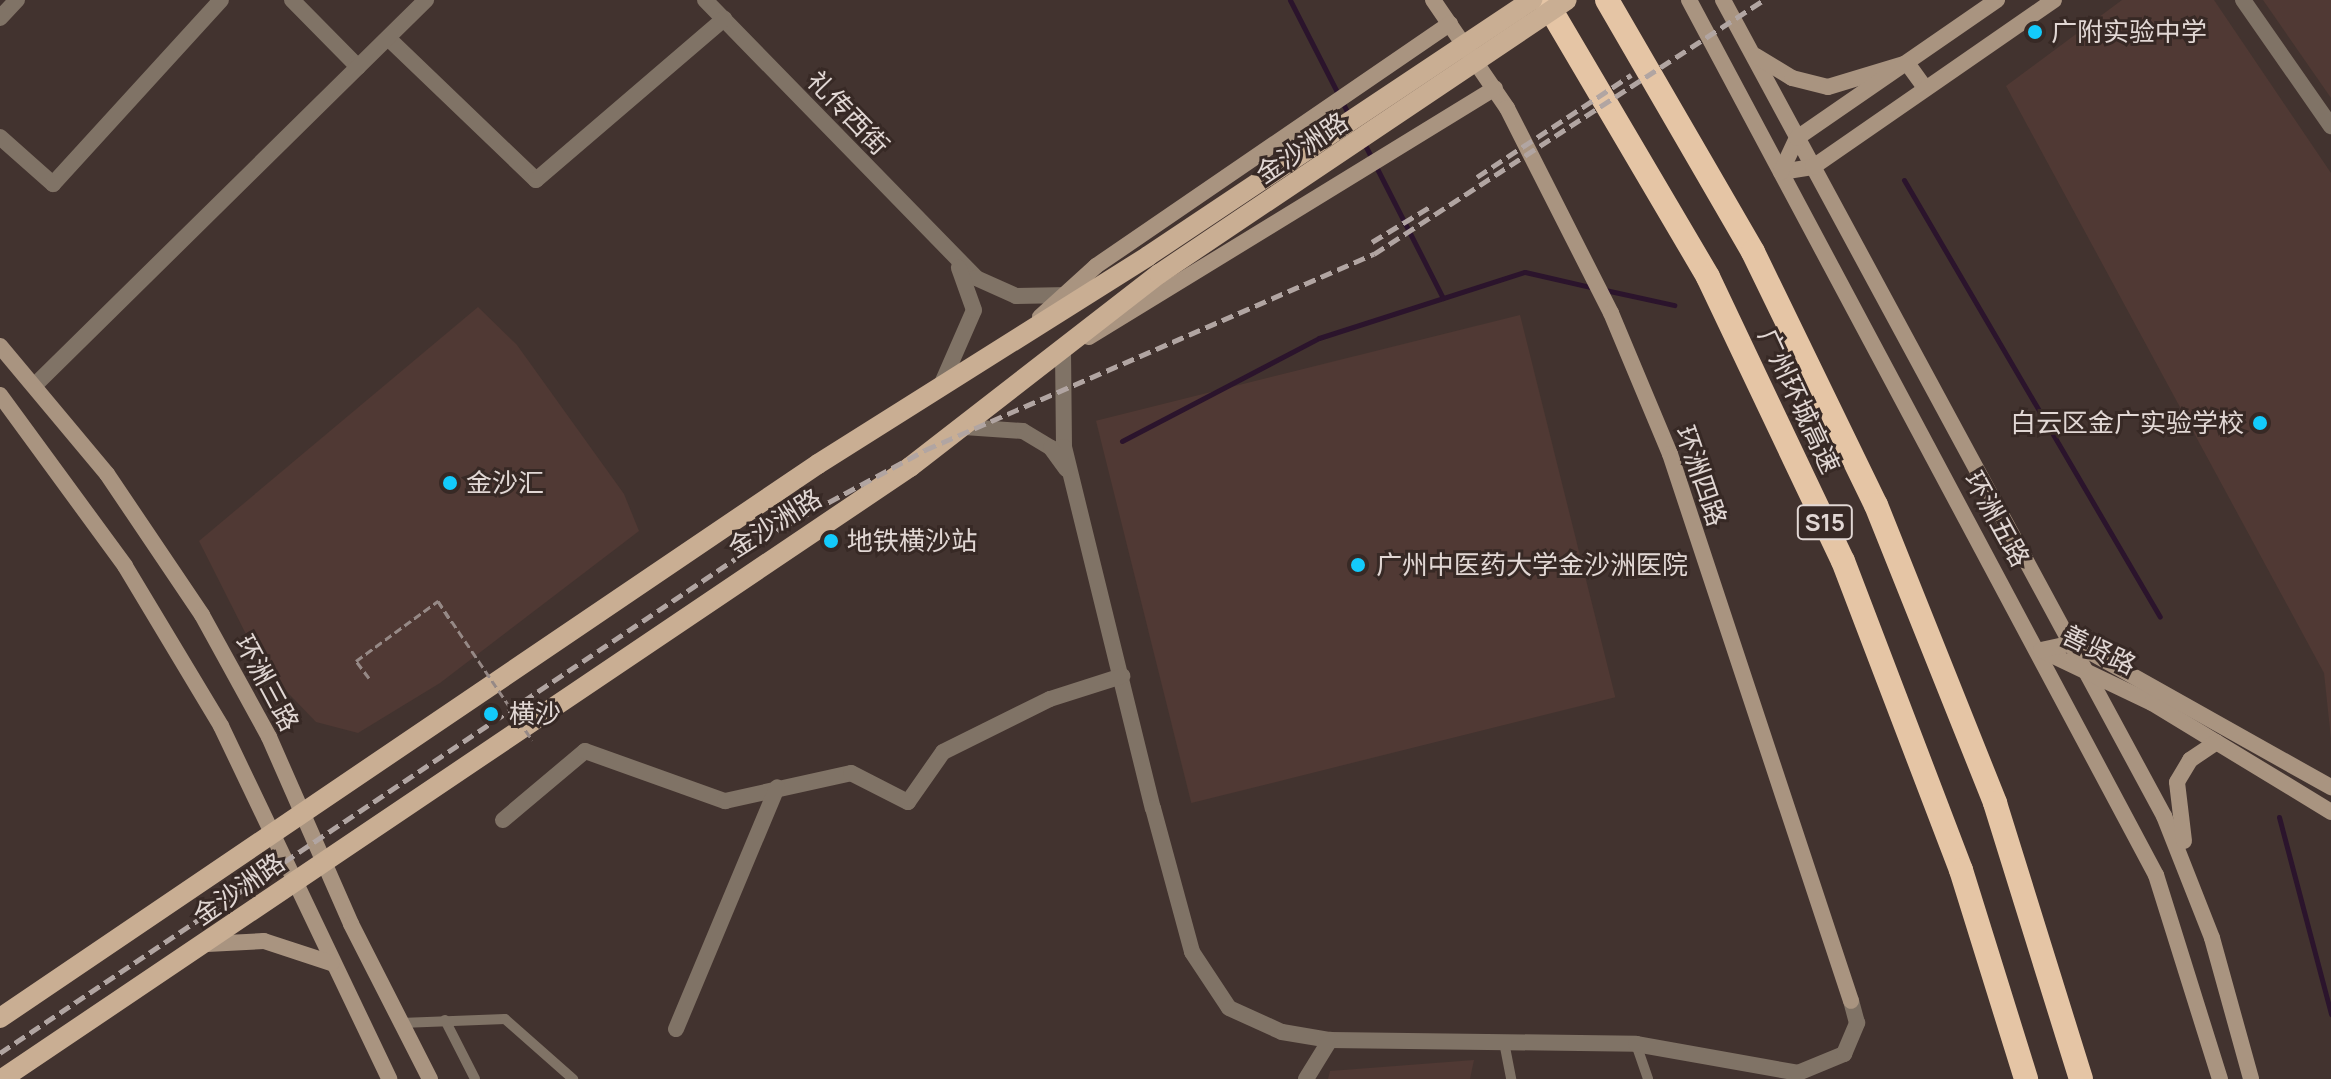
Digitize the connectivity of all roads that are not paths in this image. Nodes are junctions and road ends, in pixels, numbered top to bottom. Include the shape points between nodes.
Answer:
1 (17, 0) edge
2 (221, 0) edge
3 (292, 0) edge
4 (426, 0) edge
5 (705, 0) edge
6 (1433, 0) edge
7 (1532, 0) edge
8 (1545, 0) edge
9 (1567, 0) edge
10 (1607, 0) edge
11 (1689, 0) edge
12 (1723, 0) edge
13 (1997, 0) edge
14 (2054, 0) edge
15 (2243, 0) edge
16 (0, 18) edge
17 (724, 19) junction
18 (1450, 24) junction
19 (388, 38) junction
20 (1751, 53) junction
21 (1907, 63) junction
22 (358, 67) junction
23 (1495, 88) junction
24 (1925, 88) junction
25 (2331, 126) edge
26 (0, 137) edge
27 (1797, 138) junction
28 (1813, 167) junction
29 (1781, 172) junction
30 (955, 259) junction
31 (1092, 290) junction
32 (1063, 296) junction
33 (1033, 323) junction
34 (0, 346) edge
35 (1063, 351) junction
36 (943, 381) junction
37 (35, 385) junction
38 (0, 395) edge
39 (964, 427) junction
40 (1073, 483) junction
41 (2074, 643) junction
42 (2041, 650) junction
43 (1122, 676) junction
44 (2094, 678) junction
45 (2217, 742) junction
46 (777, 787) junction
47 (2331, 787) edge
48 (2331, 812) edge
49 (304, 813) junction
50 (503, 820) dead end
51 (272, 833) junction
52 (324, 862) junction
53 (294, 884) junction
54 (2197, 893) junction
55 (207, 944) junction
56 (331, 963) junction
57 (0, 1018) edge
58 (445, 1020) junction
59 (401, 1023) junction
60 (676, 1029) dead end
61 (1330, 1040) junction
62 (1504, 1042) junction
63 (1636, 1044) junction
64 (2, 1079) edge
65 (389, 1079) edge
66 (430, 1079) edge
67 (475, 1079) edge
68 (573, 1079) edge
69 (1306, 1079) edge
70 (1511, 1079) edge
71 (1648, 1079) edge
72 (2026, 1079) edge
73 (2081, 1079) edge
74 (2220, 1079) edge
75 (2251, 1079) edge

1 - 16 street
2 - 26 street via 53,184
3 - 22 street
4 - 19 street
5 - 17 street, 礼传西街
6 - 18 street, 环洲四路
7 - 31 main road, 金沙洲路, bridge
8 - 72 highway, 广州环城高速 / S15 via 1708,277 1843,561 1961,870
9 - 35 main road, 金沙洲路, bridge via 1159,274
10 - 73 highway, 广州环城高速 / S15 via 1753,252 1876,505 1995,803
11 - 29 street, 环洲五路
12 - 20 street, 环洲五路
13 - 21 street
14 - 24 street
15 - 25 street
17 - 19 street via 536,180
17 - 30 street, 礼传西街
18 - 23 street, 环洲四路
18 - 32 street
19 - 22 street
20 - 21 street via 1792,78 1828,87
20 - 27 street, 环洲五路
21 - 24 street
21 - 27 street
22 - 37 street
23 - 35 street
23 - 63 street, 环洲四路 via 1611,313 1670,454 1851,1001 1853,1039 1815,1072
24 - 28 street
27 - 28 street, 环洲五路
27 - 29 street
28 - 29 street
28 - 41 street, 环洲五路
29 - 42 street, 环洲五路
30 - 32 street via 1003,293
30 - 36 street via 974,310
31 - 32 street
31 - 33 main road, 金沙洲路
32 - 33 street
33 - 36 main road, 金沙洲路
34 - 37 street, 环洲三路
35 - 39 main road, 金沙洲路
35 - 40 street via 1060,426
36 - 49 main road, 金沙洲路
37 - 49 street, 环洲三路 via 202,615
38 - 51 street via 125,566 221,726
39 - 40 street via 1005,427 1040,439
39 - 52 main road, 金沙洲路
40 - 43 street
41 - 42 street, 善贤路
41 - 44 street, 环洲五路
41 - 47 street, 善贤路
42 - 44 street, 善贤路
42 - 74 street, 环洲五路 via 2156,875
43 - 46 street via 1050,699 943,752 908,802 851,773
43 - 61 street via 1202,975 1213,994 1251,1020
44 - 45 street, 善贤路
44 - 54 street, 环洲五路
45 - 48 street, 善贤路
45 - 54 street via 2190,760 2177,782
46 - 50 street via 725,801 585,751
46 - 60 street
49 - 51 main road, 金沙洲路
49 - 52 street, 环洲三路
51 - 53 street
51 - 57 main road, 金沙洲路
52 - 53 main road, 金沙洲路
52 - 59 street, 环洲三路
53 - 55 main road, 金沙洲路
53 - 56 street
54 - 75 street, 环洲五路
55 - 56 street via 264,941
55 - 64 main road, 金沙洲路
56 - 65 street
58 - 59 lane
58 - 67 lane
58 - 68 lane via 505,1019
59 - 66 street, 环洲三路
61 - 62 street
61 - 69 street
62 - 63 street
62 - 70 lane
63 - 71 lane

